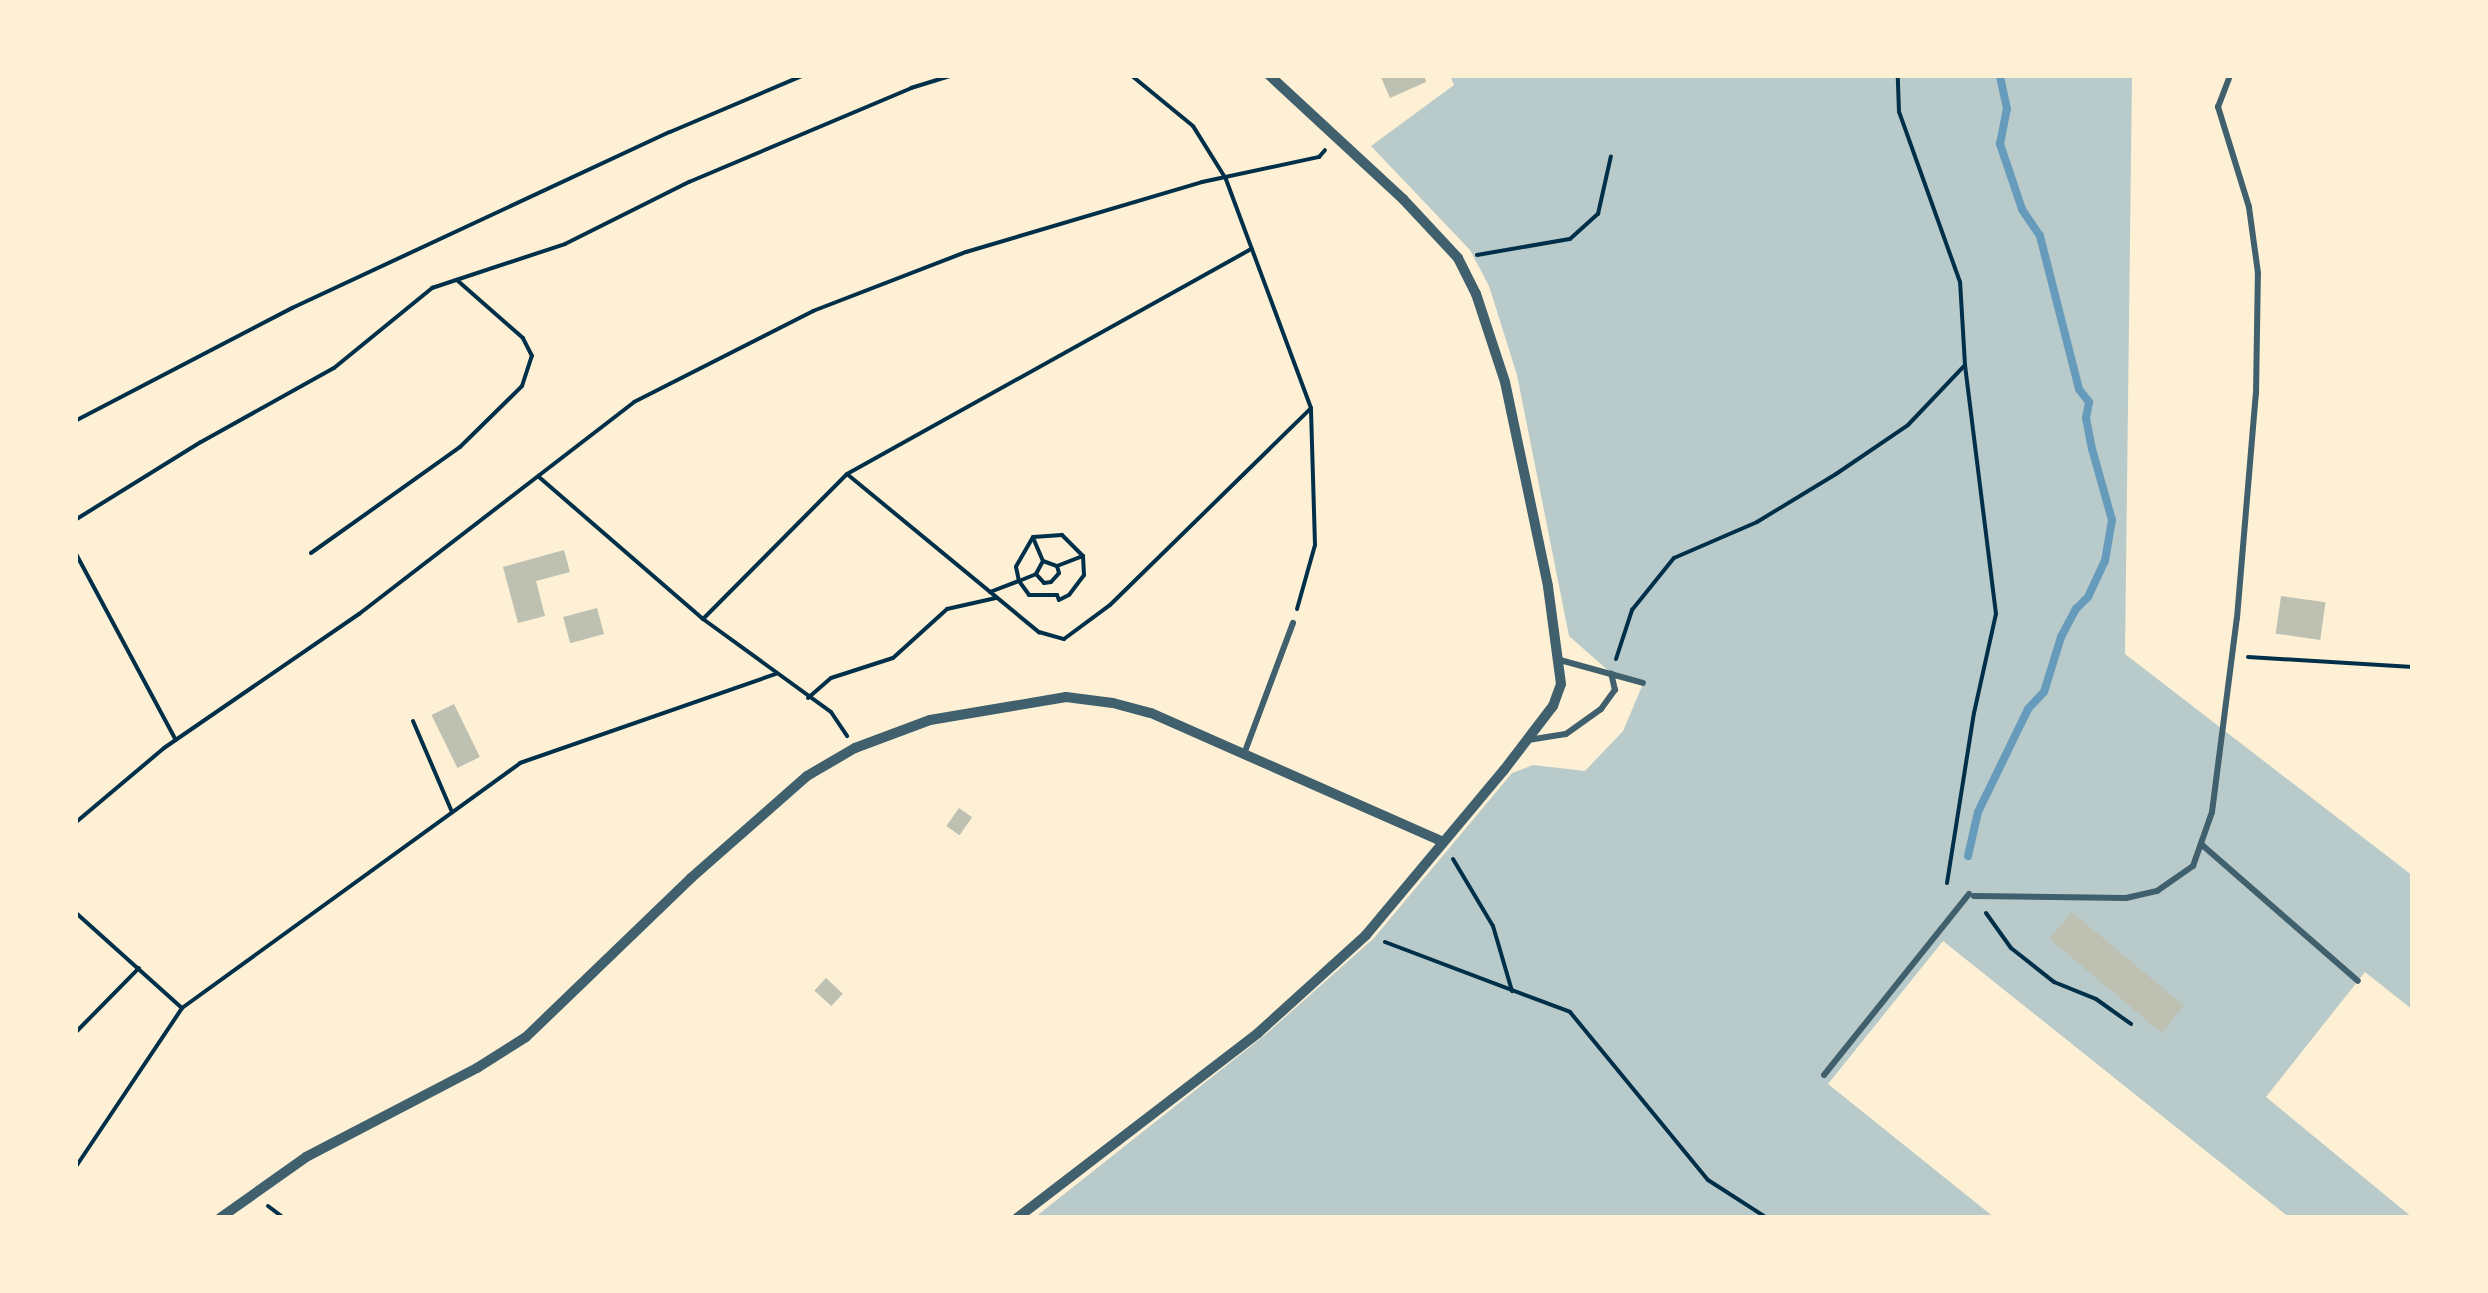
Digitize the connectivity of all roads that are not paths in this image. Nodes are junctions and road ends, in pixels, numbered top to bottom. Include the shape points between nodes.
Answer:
1 (1269, 75) edge
2 (2230, 75) edge
3 (1293, 623) road end
4 (1560, 660) junction
5 (1612, 673) junction
6 (1643, 683) dead end
7 (1526, 740) junction
8 (1244, 754) junction
9 (1443, 842) junction
10 (2200, 844) junction
11 (2358, 981) dead end
12 (1824, 1076) dead end
13 (220, 1218) edge
14 (1017, 1218) edge

1 - 4 street via 1458,258 1476,294 1505,382
2 - 10 lane via 2218,108 2249,208 2258,273 2256,394 2233,656 2212,812
3 - 8 lane
4 - 5 lane
4 - 7 street via 1561,684 1552,706
5 - 6 lane
5 - 7 lane via 1614,690 1601,708 1566,734
7 - 9 street
8 - 9 street
8 - 13 street via 1152,714 1066,697 930,720 855,748 807,776 526,1036 306,1157
9 - 14 street via 1366,935 1258,1032
10 - 11 lane
10 - 12 lane via 2193,866 2142,894 1972,895

